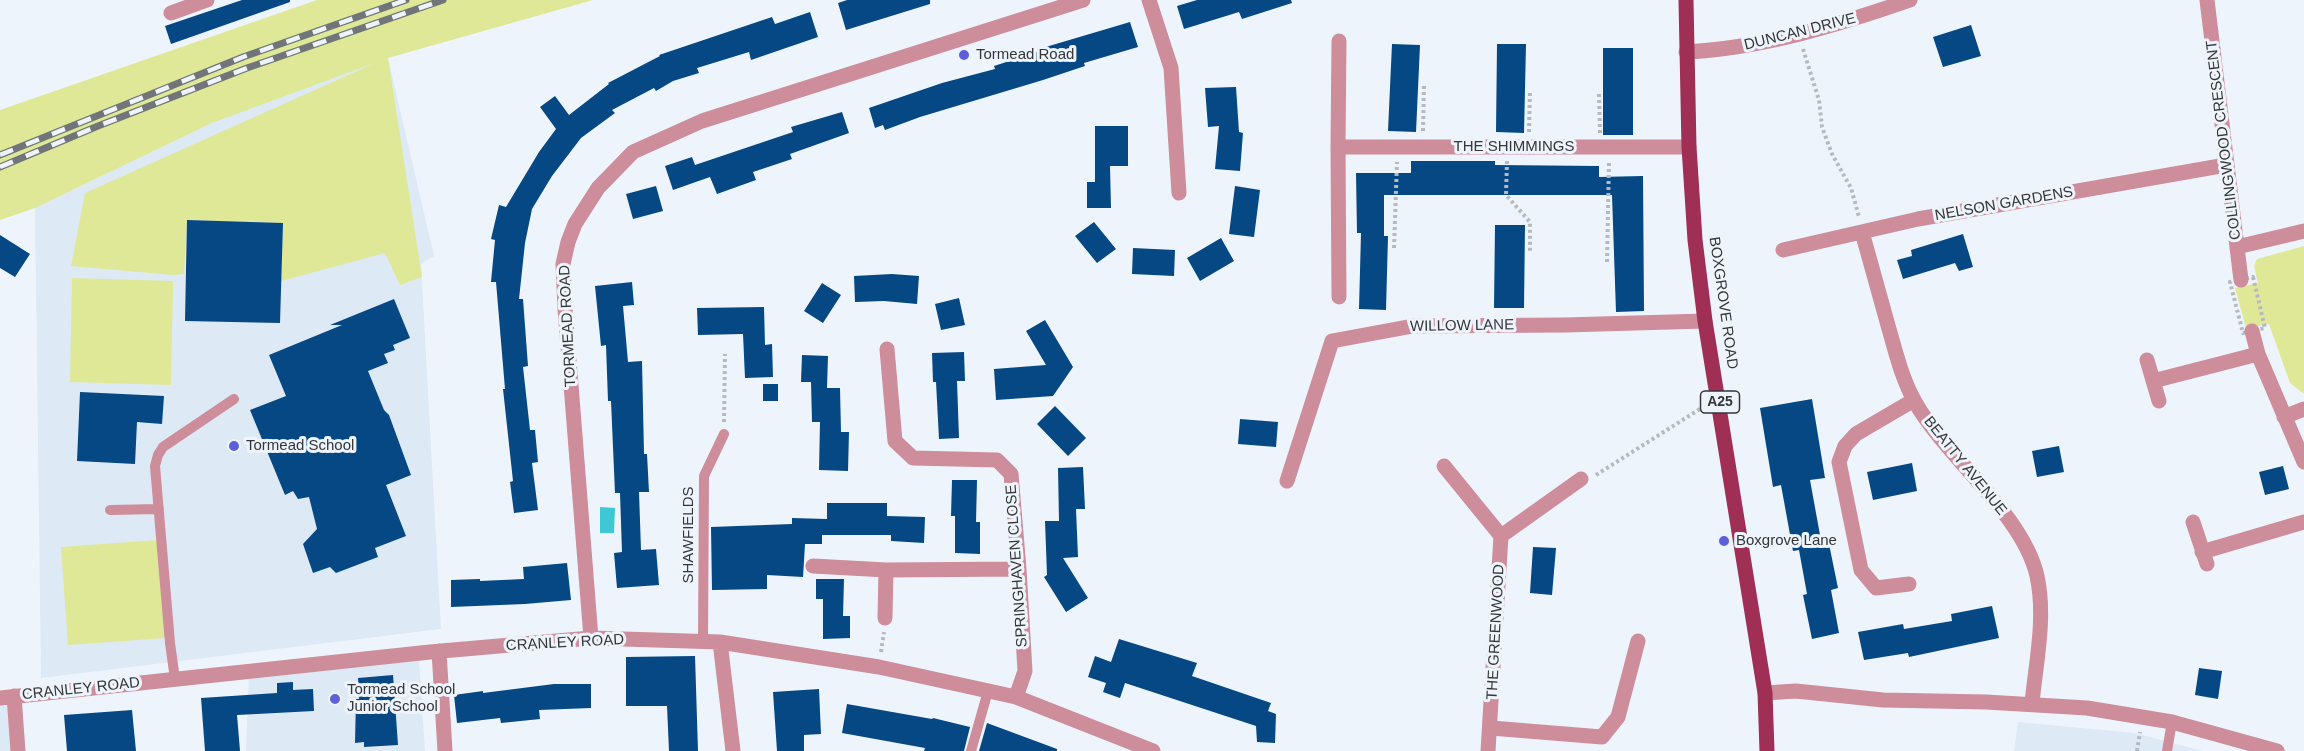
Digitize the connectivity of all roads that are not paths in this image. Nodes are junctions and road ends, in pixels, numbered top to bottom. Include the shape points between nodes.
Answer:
1 (207, 0) edge
2 (1083, 0) edge
3 (1149, 0) edge
4 (1686, 0) edge
5 (1910, 0) edge
6 (2207, 0) edge
7 (171, 13) dead end
8 (1339, 41) dead end
9 (1686, 52) junction
10 (1338, 147) junction
11 (1689, 147) junction
12 (2226, 165) junction
13 (1179, 193) dead end
14 (2304, 231) edge
15 (1862, 232) junction
16 (2236, 246) junction
17 (1783, 250) dead end
18 (2241, 280) road end
19 (1339, 297) dead end
20 (1705, 321) junction
21 (2252, 331) road end
22 (887, 350) dead end
23 (2258, 354) junction
24 (2147, 360) dead end
25 (2153, 381) junction
26 (234, 399) dead end
27 (1914, 400) junction
28 (2159, 401) dead end
29 (2304, 409) edge
30 (2284, 417) junction
31 (724, 434) road end
32 (2304, 462) edge
33 (1444, 466) dead end
34 (1581, 479) road end
35 (1287, 481) dead end
36 (159, 509) junction
37 (110, 510) dead end
38 (2193, 522) dead end
39 (2304, 522) edge
40 (1501, 536) junction
41 (813, 566) dead end
42 (1019, 569) junction
43 (886, 570) junction
44 (1909, 584) dead end
45 (885, 618) road end
46 (591, 638) junction
47 (1638, 640) dead end
48 (703, 642) junction
49 (720, 642) junction
50 (439, 651) junction
51 (175, 679) junction
52 (988, 691) junction
53 (1766, 693) junction
54 (7, 697) edge
55 (1016, 697) junction
56 (2032, 704) junction
57 (2172, 723) junction
58 (1491, 728) junction
59 (18, 751) edge
60 (445, 751) edge
61 (733, 751) edge
62 (971, 751) edge
63 (1153, 751) edge
64 (1488, 751) edge
65 (1767, 751) edge
66 (2168, 751) edge
67 (2277, 751) edge

1 - 7 street
2 - 46 street, TORMEAD ROAD via 702,121 633,152 598,188 575,224 563,264
3 - 13 street via 1171,68
4 - 9 main road, BOXGROVE ROAD / A25
5 - 9 street, DUNCAN DRIVE via 1798,34 1714,51
6 - 12 street, COLLINGWOOD CRESCENT
8 - 10 street
9 - 11 main road, BOXGROVE ROAD / A25
10 - 11 street, THE SHIMMINGS
10 - 19 street
11 - 20 main road, BOXGROVE ROAD / A25
12 - 15 street, NELSON GARDENS
12 - 16 street, COLLINGWOOD CRESCENT
14 - 16 street
15 - 17 street, NELSON GARDENS
15 - 27 street, BEATTY AVENUE via 1898,362
16 - 18 street, COLLINGWOOD CRESCENT
20 - 35 street, WILLOW LANE via 1413,326 1332,341
20 - 53 main road, BOXGROVE ROAD / A25
21 - 23 street
22 - 42 street, SPRINGHAVEN CLOSE via 895,441 913,458 997,460 1011,474
23 - 25 street
23 - 30 street
24 - 25 street
25 - 28 street
26 - 36 lane via 163,447 155,466
27 - 44 street via 1856,434 1845,446 1839,462 1861,570 1876,588
27 - 56 street, BEATTY AVENUE via 2014,527 2028,551 2040,598
29 - 30 street
30 - 32 street
31 - 48 lane, SHAWFIELDS via 704,476
33 - 40 street
34 - 40 street
36 - 37 lane
36 - 51 lane
38 - 39 street via 2205,558
40 - 58 street, THE GREENWOOD
41 - 43 street
42 - 43 street
42 - 55 street, SPRINGHAVEN CLOSE via 1024,671
43 - 45 street
46 - 48 street, CRANLEY ROAD
46 - 50 street, CRANLEY ROAD
47 - 58 street via 1618,717 1602,737
48 - 49 street, CRANLEY ROAD
49 - 52 street, CRANLEY ROAD via 879,668
49 - 61 street
50 - 51 street, CRANLEY ROAD
50 - 60 street
51 - 54 street, CRANLEY ROAD
52 - 55 street, CRANLEY ROAD
52 - 62 lane
53 - 56 street via 1796,691 1883,700
53 - 65 main road, BOXGROVE ROAD / A25
54 - 59 street
55 - 63 street, CRANLEY ROAD
56 - 57 street via 2087,708
57 - 66 lane
57 - 67 street
58 - 64 street, THE GREENWOOD

